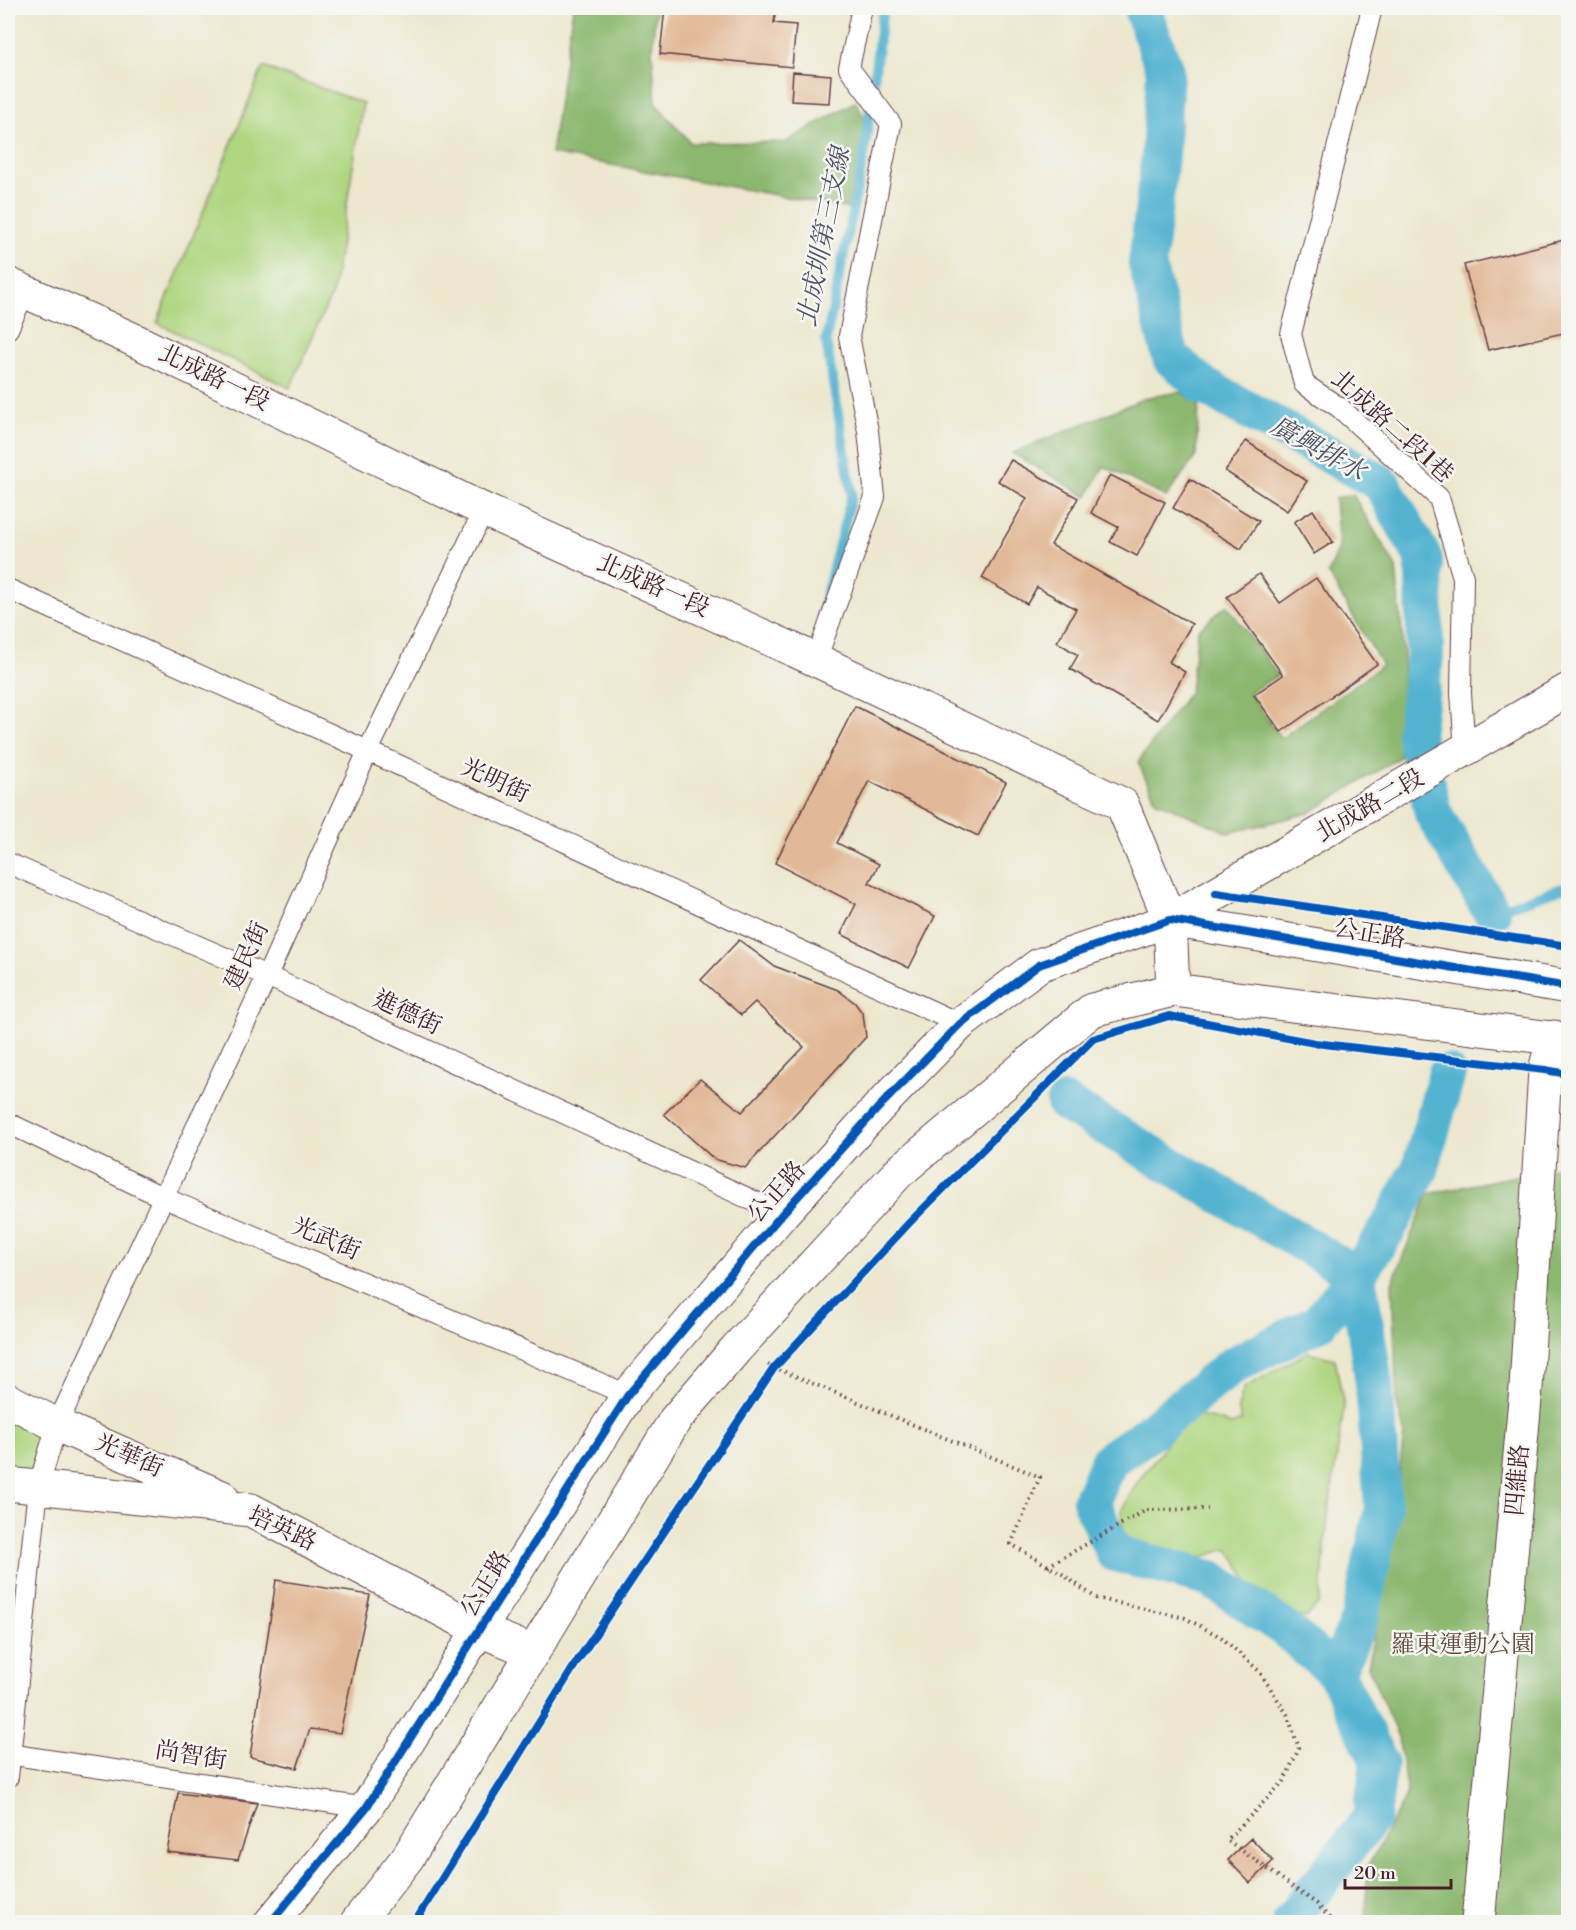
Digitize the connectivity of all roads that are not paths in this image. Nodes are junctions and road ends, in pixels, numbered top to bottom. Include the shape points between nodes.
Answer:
1 (862, 8) edge
2 (1372, 8) edge
3 (16, 288) edge
4 (8, 329) edge
5 (484, 510) junction
6 (8, 589) edge
7 (816, 660) junction
8 (1569, 690) edge
9 (368, 751) junction
10 (1456, 757) junction
11 (8, 863) edge
12 (1170, 920) junction
13 (267, 976) junction
14 (1566, 986) edge
15 (1173, 990) junction
16 (960, 1024) junction
17 (1561, 1038) edge
18 (8, 1123) edge
19 (162, 1197) junction
20 (782, 1214) junction
21 (628, 1395) junction
22 (8, 1400) edge
23 (57, 1425) junction
24 (23, 1486) edge
25 (251, 1510) junction
26 (480, 1630) junction
27 (533, 1652) junction
28 (9, 1755) edge
29 (8, 1777) edge
30 (366, 1808) junction
31 (271, 1923) edge
32 (357, 1923) edge
33 (1478, 1923) edge

1 - 7 lane via 849,68 891,124 849,336 868,431 874,498
2 - 10 lane, 北成路二段1巷 via 1291,334 1304,384 1340,408 1439,498 1463,577
3 - 4 lane
3 - 5 street, 北成路一段 via 141,343
5 - 7 street, 北成路一段
5 - 9 lane, 建民街
6 - 9 lane, 光明街
7 - 12 street, 北成路一段 via 1122,804
8 - 10 street, 北成路二段
9 - 13 lane, 建民街
9 - 16 lane, 光明街
10 - 12 street, 北成路二段
11 - 13 lane, 進德街
12 - 14 street, 公正路
12 - 15 street, 北成路一段
12 - 16 street, 公正路 via 1039,965
13 - 19 lane, 建民街
13 - 20 lane, 進德街
14 - 17 street, 公正路
15 - 17 street
15 - 27 street via 1092,1010 899,1172 675,1420
16 - 20 street, 公正路
17 - 33 street, 四維路 via 1545,1070 1526,1388
18 - 19 lane, 光武街
19 - 21 lane, 光武街
19 - 23 lane, 建民街
20 - 21 street, 公正路
21 - 26 street, 公正路
22 - 23 street, 光華街
23 - 24 lane, 建民街
23 - 25 street, 光華街
24 - 25 street, 培英路
24 - 28 lane, 建民街
25 - 26 street, 培英路
26 - 27 street, 培英路
26 - 30 street, 公正路
27 - 32 street via 408,1857
28 - 29 lane, 建民街
28 - 30 lane, 尚智街
30 - 31 street, 公正路

